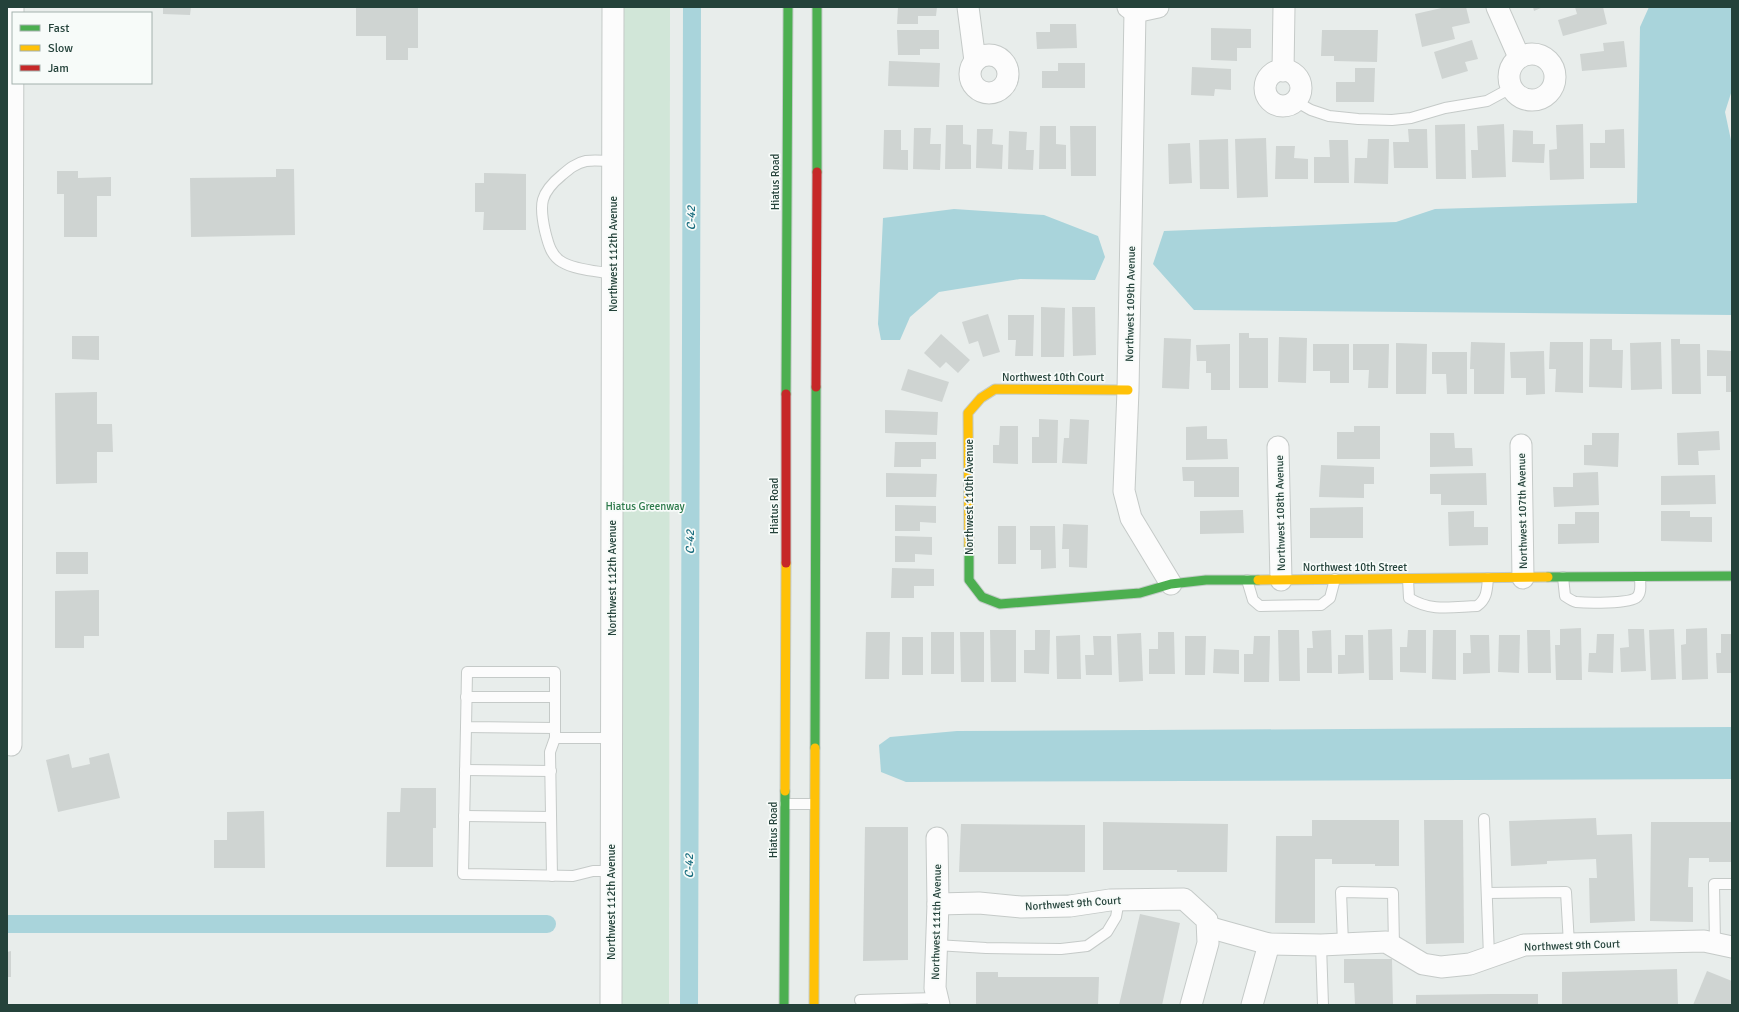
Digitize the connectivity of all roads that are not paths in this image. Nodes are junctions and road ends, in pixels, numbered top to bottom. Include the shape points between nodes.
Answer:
1 (614, 7) edge
2 (788, 7) edge
3 (817, 7) edge
4 (968, 7) edge
5 (1158, 7) edge
6 (1284, 7) edge
7 (1497, 7) edge
8 (1132, 9) edge
9 (1519, 57) junction
10 (975, 61) dead end
11 (1283, 71) junction
12 (13, 84) edge
13 (1511, 88) junction
14 (1295, 101) junction
15 (613, 161) junction
16 (613, 274) junction
17 (1128, 390) junction
18 (981, 398) joint
19 (1521, 445) dead end
20 (1278, 447) dead end
21 (1732, 576) edge
22 (1562, 577) junction
23 (1640, 577) junction
24 (1488, 578) junction
25 (1523, 578) junction
26 (1335, 579) junction
27 (1408, 579) junction
28 (1247, 580) junction
29 (1281, 580) junction
30 (1171, 584) junction
31 (982, 597) joint
32 (466, 697) junction
33 (556, 697) junction
34 (466, 727) junction
35 (556, 733) junction
36 (612, 738) junction
37 (11, 745) dead end
38 (465, 770) junction
39 (551, 770) junction
40 (785, 804) junction
41 (814, 804) junction
42 (464, 816) junction
43 (551, 817) junction
44 (1484, 819) dead end
45 (937, 838) dead end
46 (611, 871) junction
47 (552, 876) junction
48 (1732, 884) edge
49 (1487, 893) junction
50 (1119, 900) junction
51 (938, 904) junction
52 (1208, 927) junction
53 (1269, 944) junction
54 (1343, 944) junction
55 (1569, 944) junction
56 (936, 945) junction
57 (1723, 945) edge
58 (1321, 946) junction
59 (1394, 946) junction
60 (1489, 957) junction
61 (860, 1000) dead end
62 (938, 1002) edge
63 (611, 1005) edge
64 (784, 1005) edge
65 (814, 1005) edge
66 (1191, 1005) edge
67 (1252, 1005) edge
68 (1323, 1005) edge

1 - 15 street, Northwest 112th Avenue
2 - 40 main road, Hiatus Road
3 - 41 main road
4 - 10 street
5 - 8 street
6 - 11 street
7 - 9 street
8 - 17 street, Northwest 109th Avenue
9 - 13 street via 1511,66 1508,76
9 - 13 street via 1530,53 1541,55 1550,61 1555,71 1555,83 1550,92 1540,99 1529,100 1518,96
11 - 14 street via 1291,72 1299,80 1300,91
11 - 14 street via 1274,72 1266,81 1266,93 1272,103 1278,106
12 - 37 street
13 - 14 lane via 1486,101 1392,120 1329,116
15 - 16 street, Northwest 112th Avenue
15 - 16 lane via 574,165 546,190 542,199 542,216 552,254 563,263
16 - 36 street, Northwest 112th Avenue
17 - 18 main road, Northwest 10th Court via 996,389
17 - 30 street, Northwest 109th Avenue via 1124,490 1131,518
18 - 31 main road, Northwest 110th Avenue via 968,414 969,580
19 - 25 street, Northwest 107th Avenue
20 - 29 street, Northwest 108th Avenue
21 - 23 main road, Northwest 10th Street
22 - 23 main road, Northwest 10th Street
22 - 23 lane via 1565,596 1574,602 1627,602 1636,599 1640,592
22 - 25 main road, Northwest 10th Street
24 - 25 main road, Northwest 10th Street
24 - 27 main road, Northwest 10th Street
24 - 27 lane via 1487,594 1483,602 1477,606 1430,607 1409,598
26 - 27 main road, Northwest 10th Street
26 - 28 lane via 1330,598 1321,605 1260,606 1253,600
26 - 29 main road, Northwest 10th Street
28 - 29 main road, Northwest 10th Street
28 - 30 main road, Northwest 10th Street via 1206,580
30 - 31 main road, Northwest 10th Street via 1140,593 1000,604
32 - 33 lane
32 - 33 lane via 467,672 555,672
32 - 34 lane
33 - 35 lane
34 - 35 lane
34 - 38 lane
35 - 36 lane
35 - 39 lane via 550,752
36 - 46 street, Northwest 112th Avenue
38 - 39 lane
38 - 42 lane
39 - 43 lane
40 - 41 lane
40 - 64 main road, Hiatus Road
41 - 65 main road
42 - 43 lane
42 - 47 lane via 463,874
43 - 47 lane
44 - 49 lane
45 - 51 street, Northwest 111th Avenue
46 - 47 lane
46 - 63 street, Northwest 112th Avenue
48 - 57 lane via 1714,884
49 - 55 lane via 1566,892
49 - 60 lane
50 - 51 street, Northwest 9th Court via 1070,906
50 - 52 street, Northwest 9th Court via 1184,899 1207,920
50 - 56 lane via 1116,917 1110,927 1087,946 1061,950
51 - 56 street, Northwest 111th Avenue
52 - 53 street, Northwest 9th Court
52 - 66 street via 1208,943
53 - 58 street, Northwest 9th Court
53 - 67 street
54 - 58 street, Northwest 9th Court
54 - 59 street, Northwest 9th Court via 1386,942
54 - 59 lane via 1342,892 1393,893
55 - 57 street, Northwest 9th Court via 1704,941
55 - 60 street, Northwest 9th Court via 1524,946
56 - 62 street, Northwest 111th Avenue via 935,988
58 - 68 lane
59 - 60 street, Northwest 9th Court via 1423,964 1441,968 1470,964
61 - 62 lane

